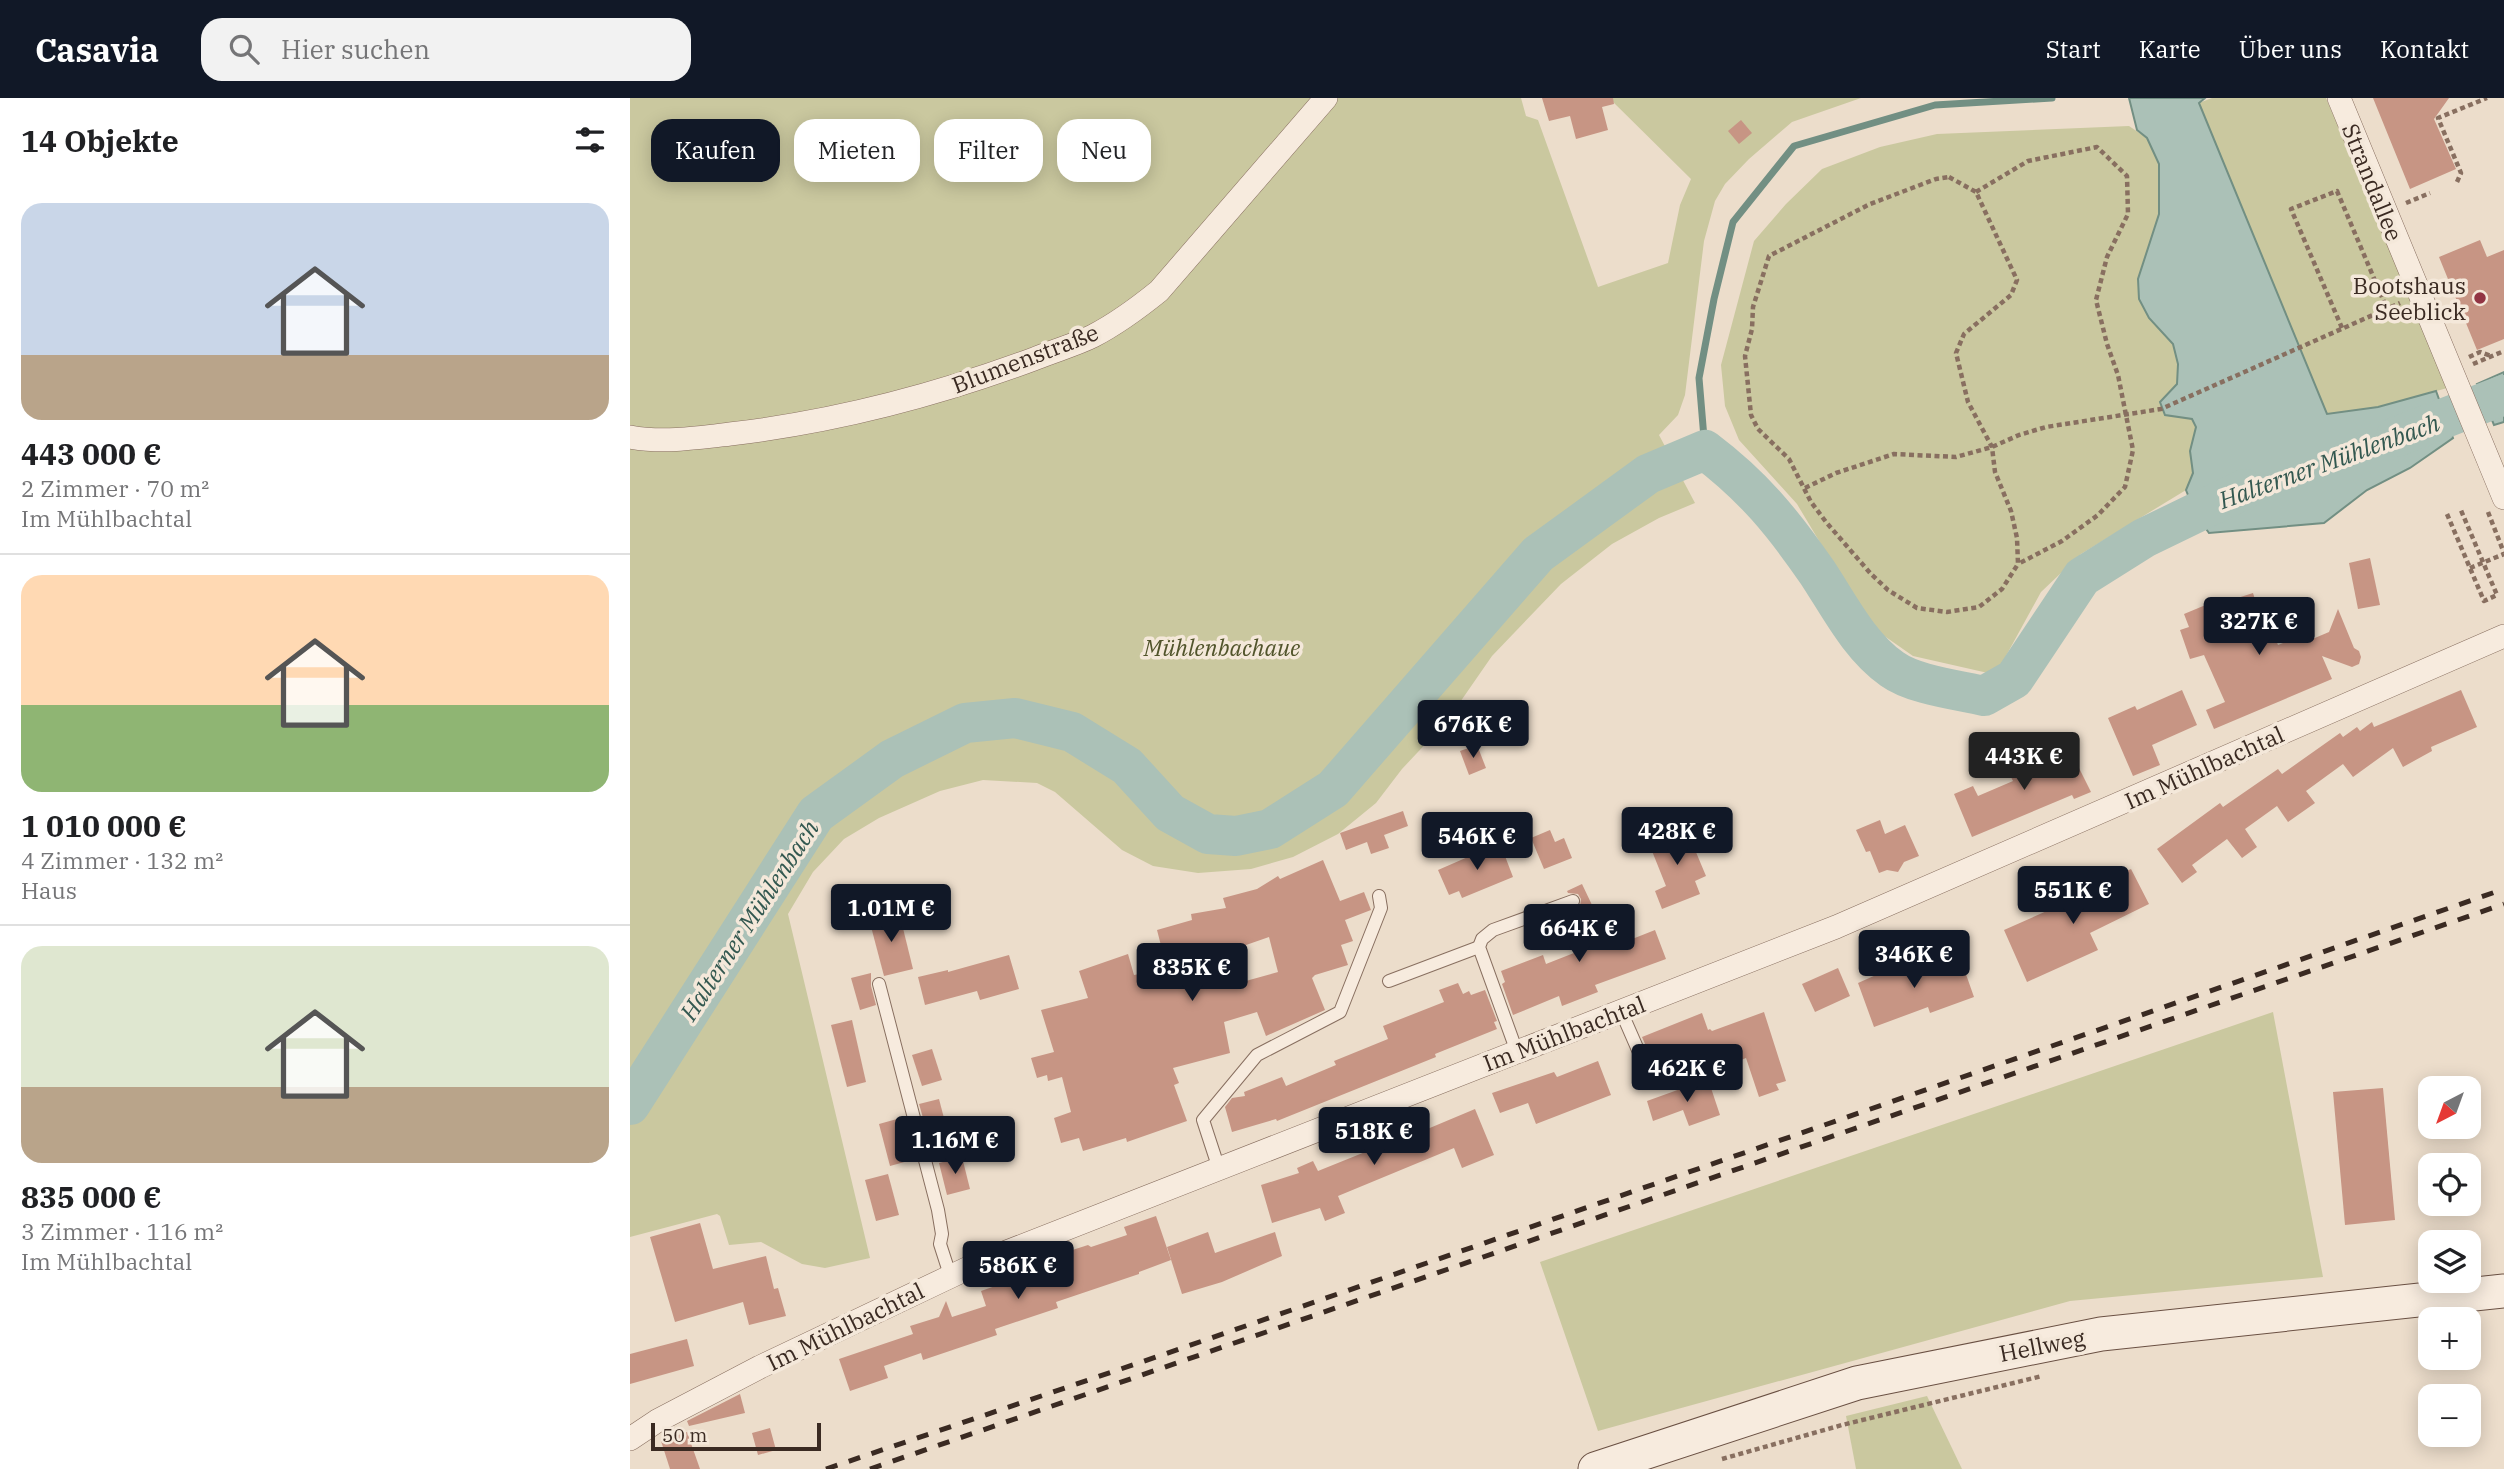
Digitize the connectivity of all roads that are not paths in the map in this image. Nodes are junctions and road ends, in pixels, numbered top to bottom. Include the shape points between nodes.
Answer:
1 (1326, 98) edge
2 (2339, 98) edge
3 (630, 437) edge
4 (2504, 498) edge
5 (2504, 636) edge
6 (1379, 896) dead end
7 (1573, 901) dead end
8 (1479, 947) junction
9 (1389, 981) dead end
10 (879, 984) dead end
11 (1621, 1011) junction
12 (1517, 1052) junction
13 (1652, 1082) dead end
14 (1219, 1169) junction
15 (950, 1275) junction
16 (2504, 1291) edge
17 (630, 1439) edge
18 (1595, 1469) edge

1 - 3 street, Blumenstraße via 1159,291 1127,317 1091,337 924,395 847,413 679,440
2 - 4 street, Strandallee via 2420,295 2463,372 2477,432
5 - 11 street, Im Mühlbachtal via 1836,927
6 - 14 lane via 1381,908 1340,1012 1258,1055 1203,1121
7 - 8 lane via 1493,930
8 - 9 lane
8 - 12 lane
10 - 15 lane via 938,1210 940,1244
11 - 12 street, Im Mühlbachtal
11 - 13 lane
12 - 14 street, Im Mühlbachtal
14 - 15 street, Im Mühlbachtal
15 - 17 street, Im Mühlbachtal via 760,1367
16 - 18 street, Hellweg via 2101,1334 1857,1383

